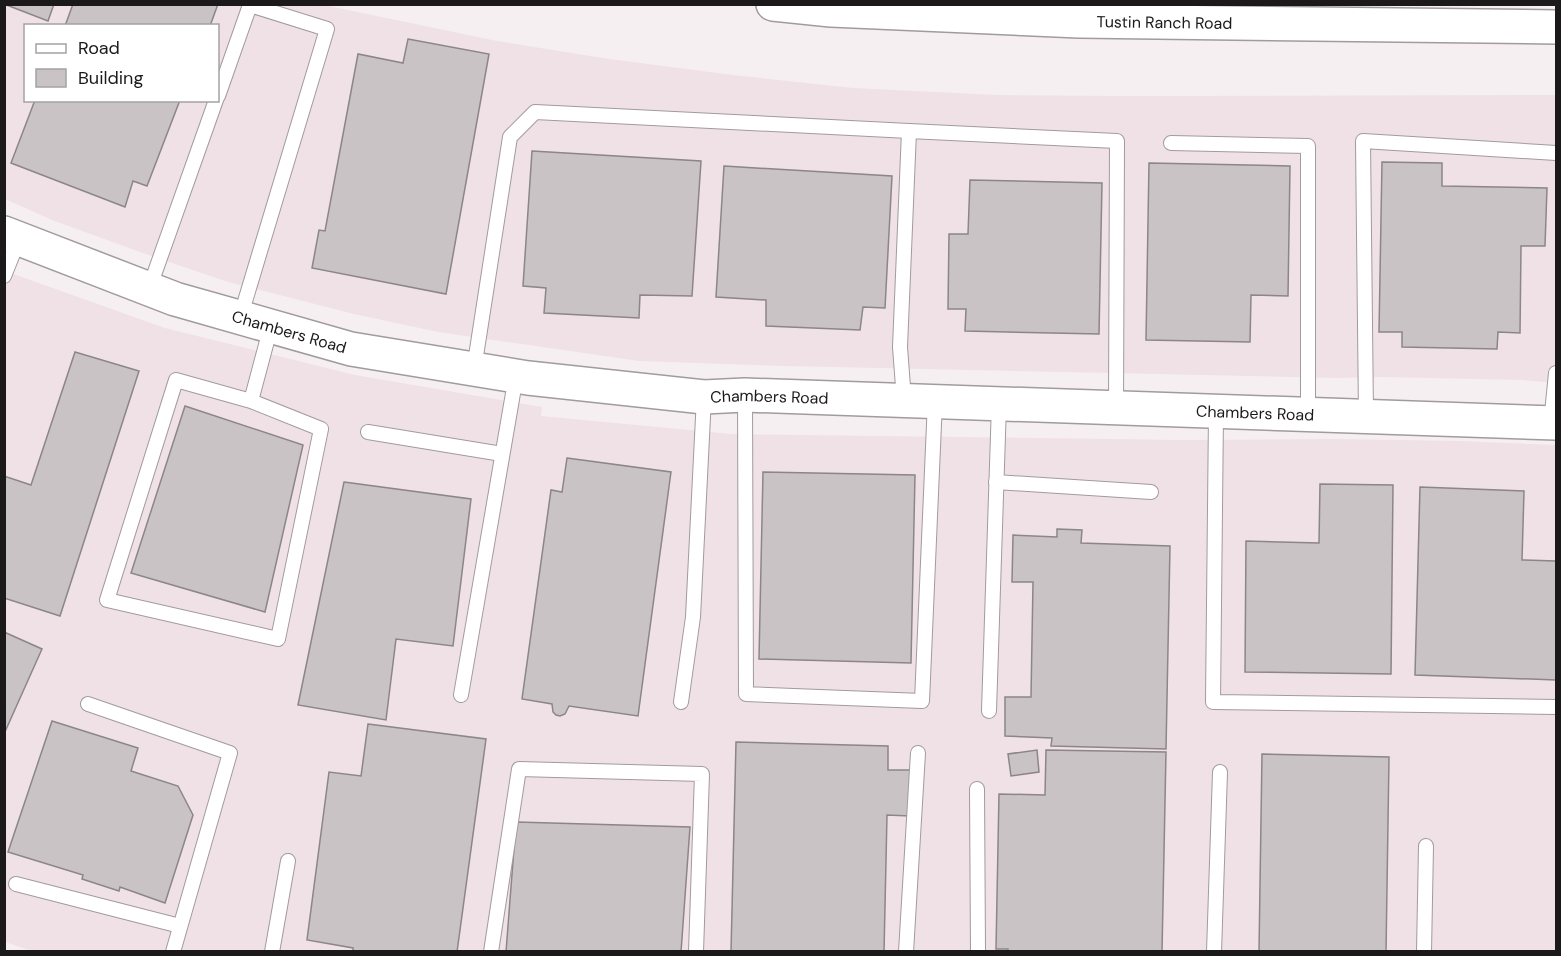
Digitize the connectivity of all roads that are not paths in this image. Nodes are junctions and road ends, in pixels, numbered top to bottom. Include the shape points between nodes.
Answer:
1 (773, 4) edge
2 (1557, 27) edge
3 (219, 92) edge
4 (216, 102) edge
5 (909, 131) junction
6 (1171, 143) dead end
7 (1557, 153) edge
8 (12, 236) edge
9 (4, 276) edge
10 (149, 289) junction
11 (240, 318) junction
12 (272, 326) junction
13 (474, 369) junction
14 (1557, 373) edge
15 (516, 376) junction
16 (745, 395) junction
17 (704, 397) junction
18 (251, 401) junction
19 (919, 401) junction
20 (999, 404) junction
21 (1116, 408) junction
22 (1216, 411) junction
23 (1308, 414) junction
24 (1366, 416) junction
25 (1554, 423) edge
26 (368, 432) dead end
27 (502, 454) junction
28 (996, 482) junction
29 (1151, 492) dead end
30 (461, 695) dead end
31 (681, 702) dead end
32 (88, 704) dead end
33 (1557, 707) edge
34 (989, 711) dead end
35 (918, 753) dead end
36 (1220, 772) dead end
37 (977, 789) dead end
38 (1426, 846) dead end
39 (288, 861) dead end
40 (16, 884) dead end
41 (180, 926) junction
42 (173, 951) edge
43 (272, 951) edge
44 (491, 951) edge
45 (696, 951) edge
46 (906, 951) edge
47 (978, 951) edge
48 (1214, 951) edge
49 (1425, 951) edge

1 - 2 street, Tustin Ranch Road via 1079,21
3 - 11 lane via 250,6 327,28
4 - 10 lane
5 - 13 lane via 535,112 510,137
5 - 19 lane via 900,347
5 - 21 lane via 1117,141
6 - 23 lane via 1308,146
7 - 24 lane via 1363,141
8 - 9 lane
8 - 10 street, Chambers Road
10 - 11 street, Chambers Road
11 - 12 street, Chambers Road
12 - 13 street, Chambers Road via 351,349
12 - 18 lane
13 - 15 street, Chambers Road
14 - 25 lane
15 - 17 street, Chambers Road
15 - 27 lane
16 - 17 street, Chambers Road
16 - 19 street, Chambers Road
16 - 19 lane via 746,694 922,701
17 - 31 lane via 693,617
18 - 18 lane via 321,429 278,639 107,600 176,380
19 - 20 street, Chambers Road
20 - 21 street, Chambers Road
20 - 28 lane
21 - 22 street, Chambers Road
22 - 23 street, Chambers Road
22 - 33 lane via 1213,702
23 - 24 street, Chambers Road
24 - 25 street, Chambers Road
26 - 27 lane
27 - 30 lane
28 - 29 lane
28 - 34 lane
32 - 41 lane via 230,753
35 - 46 lane
36 - 48 lane
37 - 47 lane
38 - 49 lane
39 - 43 lane
40 - 41 lane
41 - 42 lane
44 - 45 lane via 519,769 702,774

